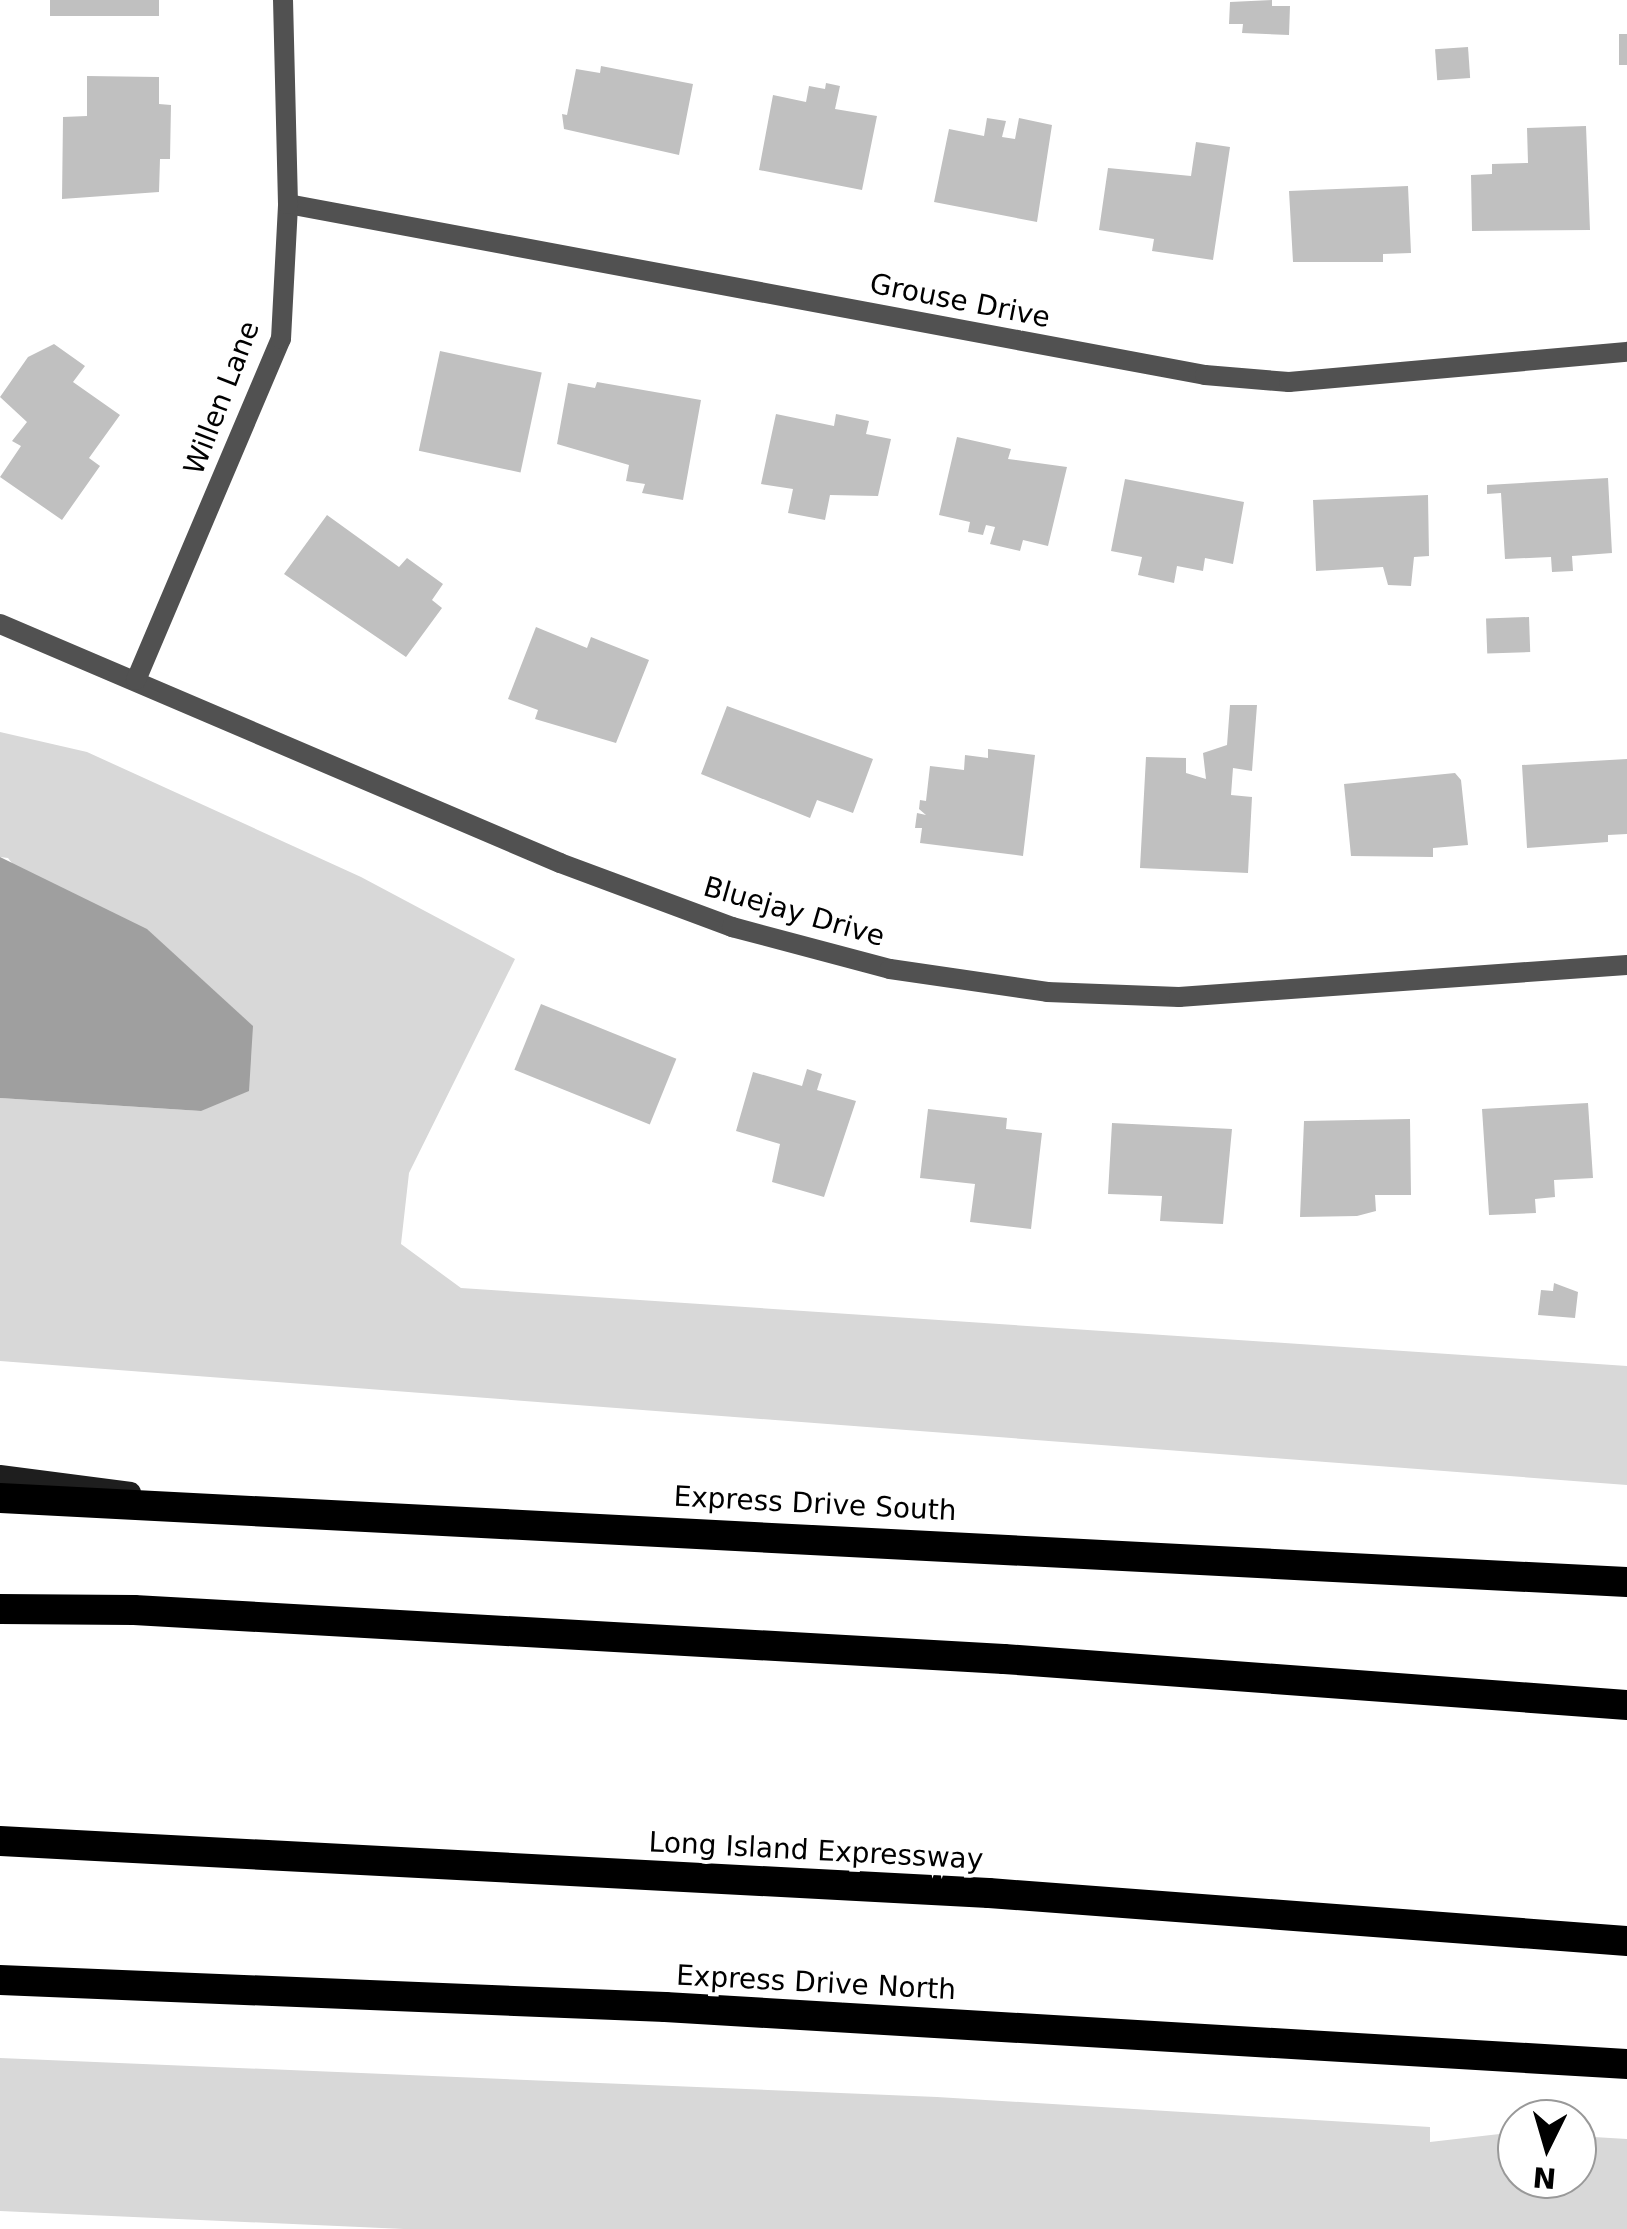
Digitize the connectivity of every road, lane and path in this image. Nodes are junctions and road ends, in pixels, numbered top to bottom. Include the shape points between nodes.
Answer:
1 (283, 0) edge
2 (288, 204) junction
3 (1627, 352) edge
4 (0, 624) edge
5 (136, 680) junction
6 (1627, 965) edge
7 (0, 1476) edge
8 (0, 1498) edge
9 (252, 1506) junction
10 (1627, 1582) edge
11 (0, 1609) edge
12 (1627, 1705) edge
13 (0, 1841) edge
14 (1627, 1941) edge
15 (0, 1980) edge
16 (1627, 2064) edge

1 - 2 street, Willen Lane
2 - 3 street, Grouse Drive via 1205,375 1289,382
2 - 5 street, Willen Lane via 281,339
4 - 5 street, Bluejay Drive
5 - 6 street, Bluejay Drive via 560,863 732,927 890,969 1047,992 1180,996
7 - 9 main road, Express Drive South
8 - 9 highway
9 - 10 highway, Express Drive South
11 - 12 highway via 134,1610 984,1658
13 - 14 highway, Long Island Expressway via 989,1893
15 - 16 highway, Express Drive North via 665,2007

